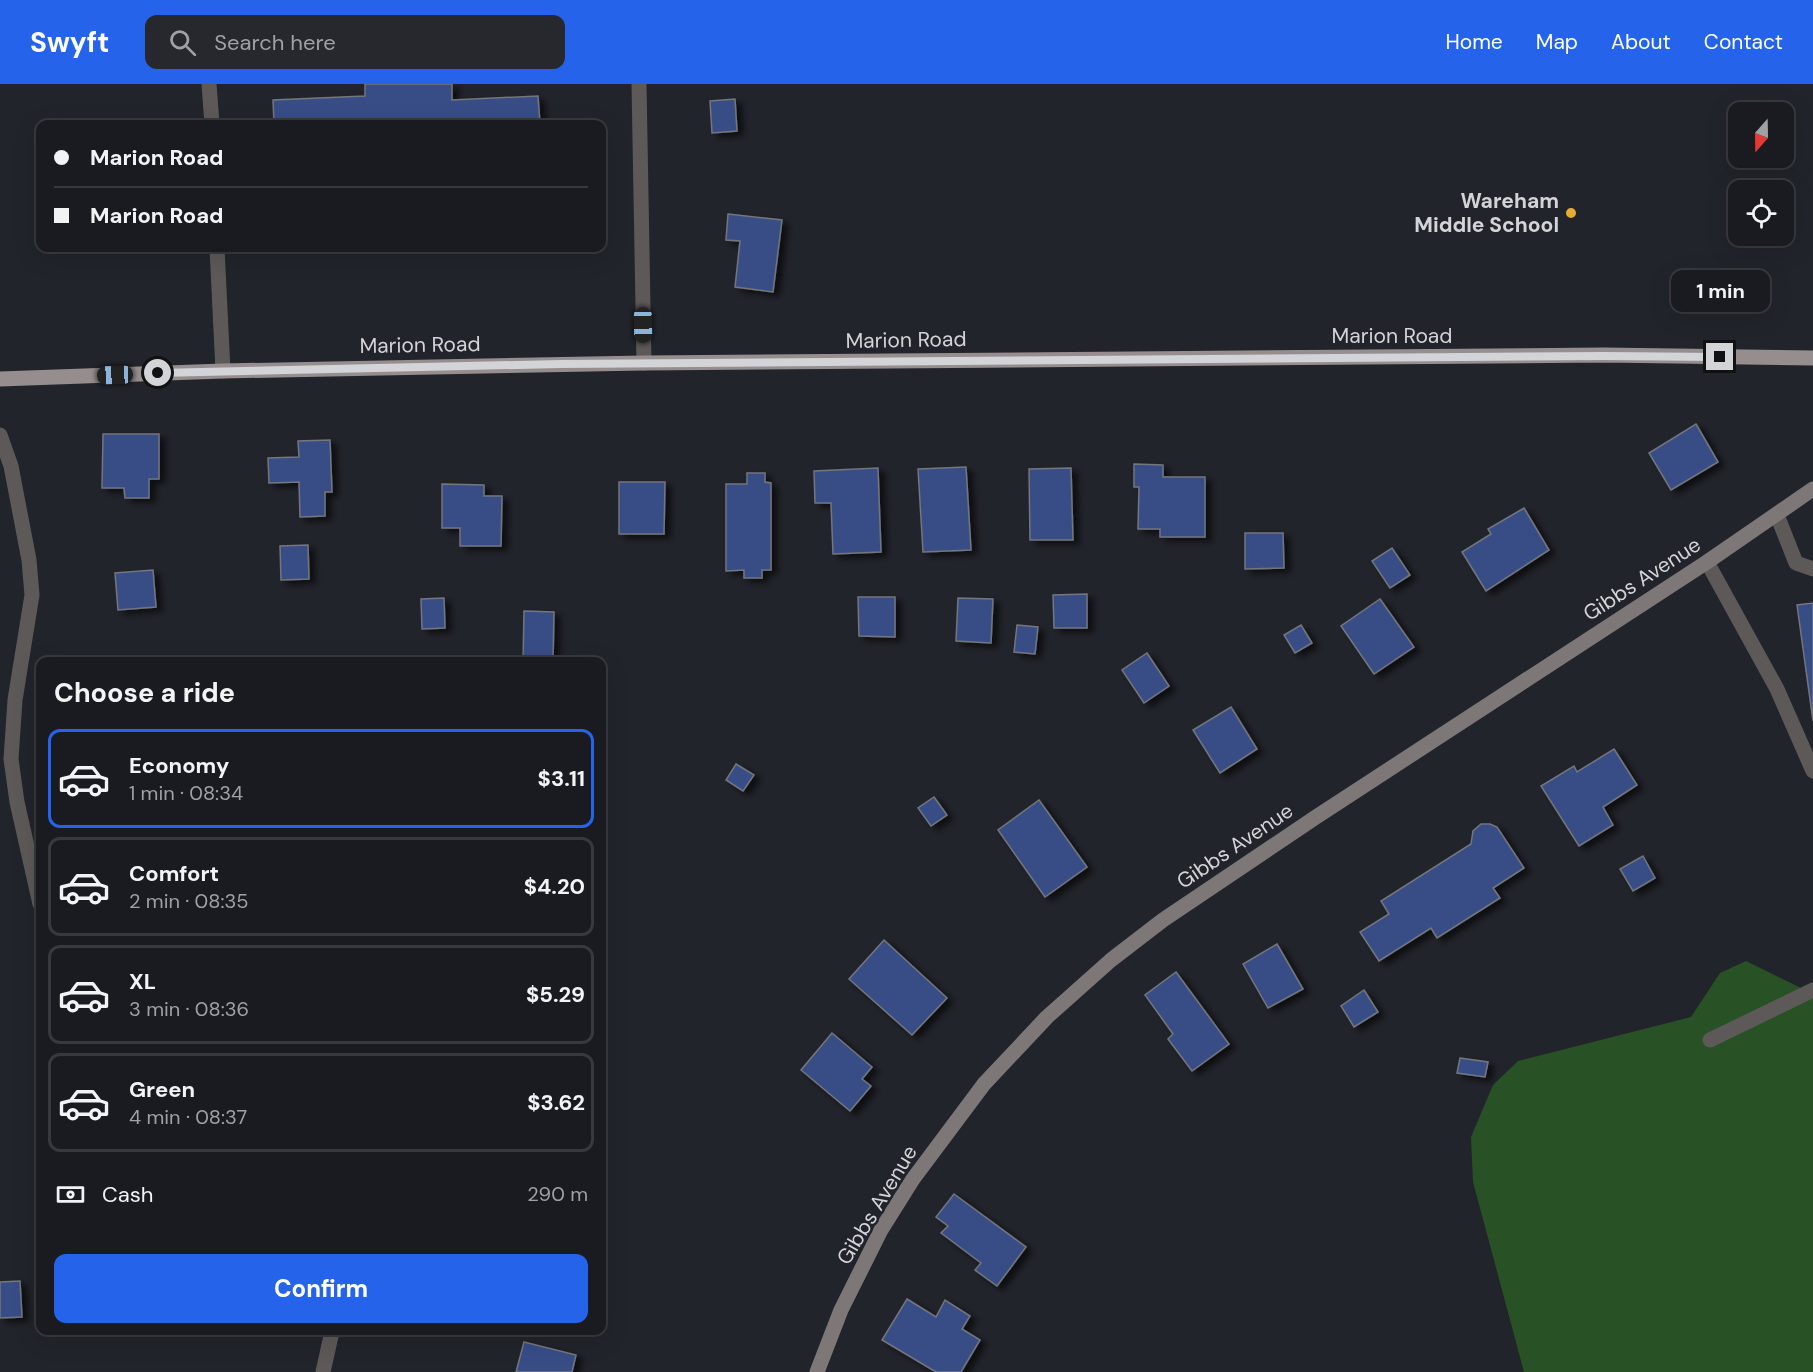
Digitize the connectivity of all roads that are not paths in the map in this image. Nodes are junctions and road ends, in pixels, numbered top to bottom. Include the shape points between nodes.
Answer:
1 (209, 84) edge
2 (639, 84) edge
3 (212, 120) edge
4 (217, 252) edge
5 (1813, 358) edge
6 (644, 363) junction
7 (223, 371) junction
8 (0, 379) edge
9 (0, 435) edge
10 (1813, 489) edge
11 (1777, 515) junction
12 (1707, 562) junction
13 (1813, 569) edge
14 (1813, 771) edge
15 (36, 886) edge
16 (1813, 990) edge
17 (1710, 1040) dead end
18 (331, 1336) dead end
19 (323, 1372) edge
20 (817, 1372) edge

1 - 3 street
2 - 6 street
4 - 7 street
5 - 6 main road, Marion Road
6 - 7 main road, Marion Road
7 - 8 main road, Marion Road
9 - 15 street via 11,466 32,595 15,700 11,759
10 - 11 main road, Gibbs Avenue
11 - 12 main road, Gibbs Avenue
11 - 13 street via 1797,563
12 - 14 street via 1777,689
12 - 20 main road, Gibbs Avenue via 1163,920 1047,1017 984,1084 913,1179 881,1230 841,1310
16 - 17 street
18 - 19 street

